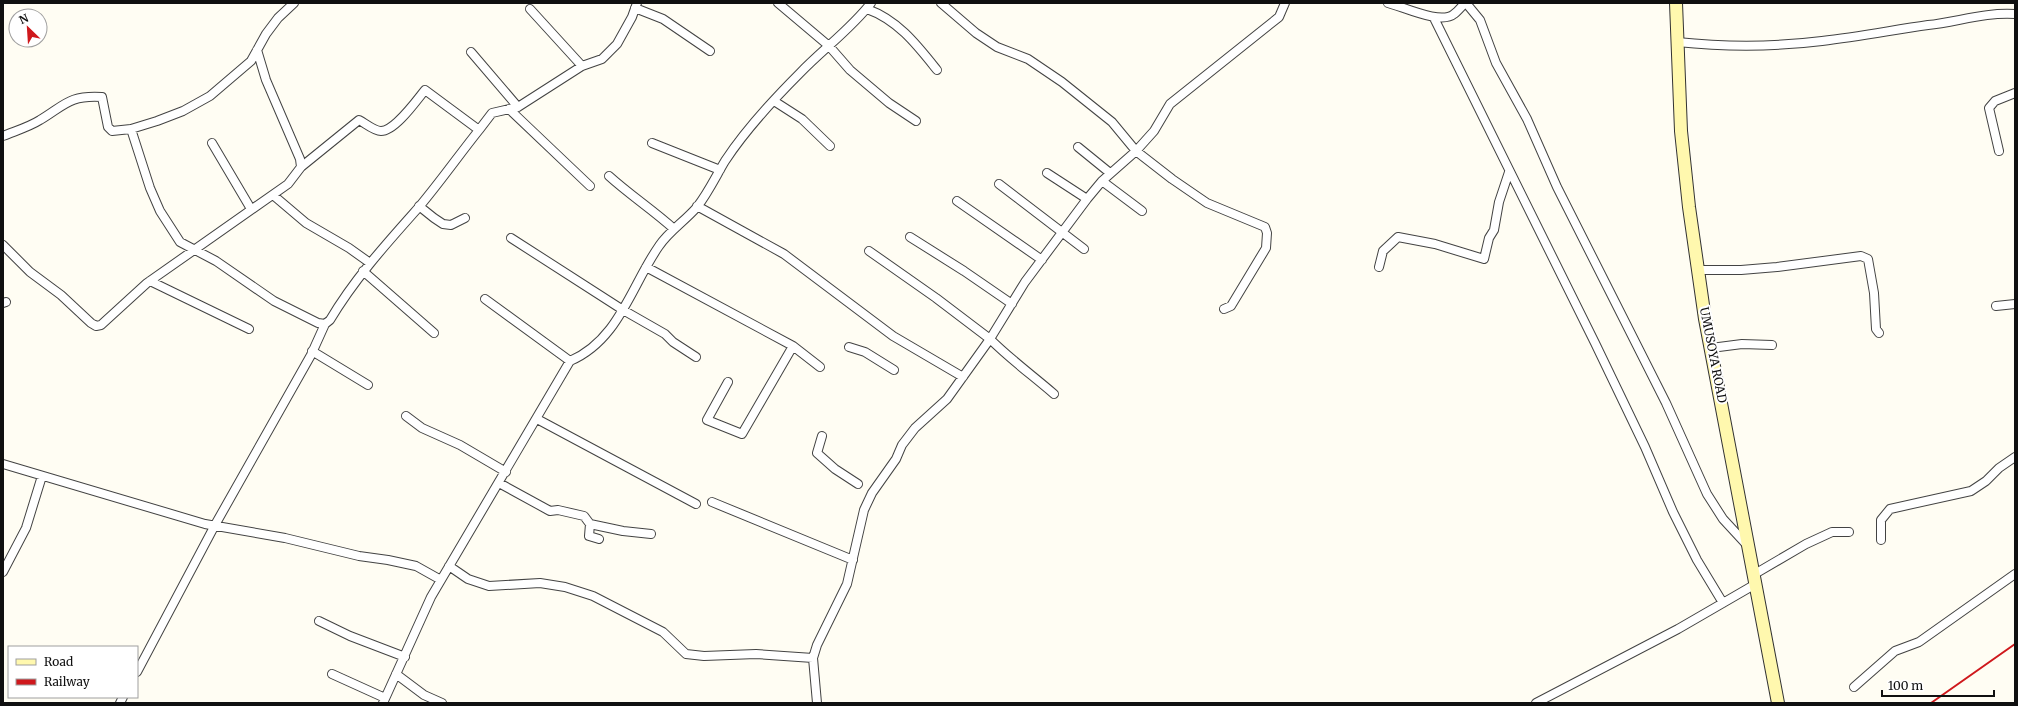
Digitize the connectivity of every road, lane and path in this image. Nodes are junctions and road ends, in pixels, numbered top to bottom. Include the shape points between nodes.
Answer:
1 (294, 3) edge
2 (778, 3) edge
3 (940, 3) edge
4 (1285, 3) edge
5 (1388, 3) edge
6 (1466, 3) edge
7 (1676, 3) edge
8 (636, 6) edge
9 (869, 6) edge
10 (530, 9) dead end
11 (2015, 14) edge
12 (1434, 18) junction
13 (1676, 42) junction
14 (829, 46) junction
15 (257, 50) junction
16 (710, 51) dead end
17 (471, 52) dead end
18 (582, 66) junction
19 (936, 70) dead end
20 (2015, 93) edge
21 (774, 101) junction
22 (518, 107) junction
23 (509, 109) junction
24 (916, 121) dead end
25 (131, 129) junction
26 (479, 130) junction
27 (3, 136) edge
28 (652, 142) dead end
29 (212, 143) dead end
30 (830, 146) dead end
31 (1078, 147) dead end
32 (1136, 151) junction
33 (1999, 151) dead end
34 (301, 167) junction
35 (720, 170) junction
36 (1509, 172) junction
37 (1047, 173) dead end
38 (1110, 173) junction
39 (609, 176) dead end
40 (1102, 181) junction
41 (999, 184) dead end
42 (590, 186) dead end
43 (273, 196) junction
44 (1087, 199) junction
45 (957, 201) dead end
46 (419, 206) junction
47 (697, 206) junction
48 (251, 209) junction
49 (1142, 211) dead end
50 (465, 218) dead end
51 (674, 229) junction
52 (1063, 232) junction
53 (910, 237) dead end
54 (511, 238) dead end
55 (3, 245) edge
56 (194, 249) junction
57 (1084, 249) dead end
58 (869, 251) dead end
59 (1042, 260) junction
60 (370, 263) junction
61 (646, 266) junction
62 (1379, 267) dead end
63 (1698, 270) junction
64 (363, 271) junction
65 (150, 281) junction
66 (485, 299) dead end
67 (1012, 304) junction
68 (2015, 304) edge
69 (1996, 306) dead end
70 (1224, 309) dead end
71 (623, 310) junction
72 (325, 324) junction
73 (249, 330) dead end
74 (434, 333) dead end
75 (1879, 333) dead end
76 (990, 339) junction
77 (1772, 345) dead end
78 (792, 346) junction
79 (849, 347) dead end
80 (1711, 348) junction
81 (312, 351) junction
82 (696, 356) dead end
83 (570, 361) junction
84 (820, 367) dead end
85 (894, 370) dead end
86 (963, 377) junction
87 (728, 382) dead end
88 (368, 385) dead end
89 (1054, 394) dead end
90 (406, 416) dead end
91 (537, 419) junction
92 (822, 436) dead end
93 (2015, 457) edge
94 (3, 464) edge
95 (506, 472) junction
96 (42, 476) junction
97 (499, 483) junction
98 (858, 484) dead end
99 (712, 502) dead end
100 (696, 504) dead end
101 (215, 524) junction
102 (590, 524) junction
103 (1850, 532) dead end
104 (651, 534) dead end
105 (599, 539) dead end
106 (1881, 540) dead end
107 (1747, 544) junction
108 (853, 560) junction
109 (449, 566) junction
110 (3, 572) edge
111 (2015, 574) edge
112 (441, 580) junction
113 (1754, 580) junction
114 (1723, 603) junction
115 (319, 621) dead end
116 (405, 657) junction
117 (813, 658) junction
118 (138, 670) edge
119 (332, 674) dead end
120 (396, 674) junction
121 (1854, 687) dead end
122 (384, 701) edge
123 (442, 703) edge
124 (817, 703) edge
125 (1536, 703) edge
126 (1778, 703) edge

1 - 15 street via 278,18
2 - 14 street
3 - 32 street via 997,46 1028,59 1062,82 1112,122
4 - 32 street via 1279,17 1170,104 1154,131
5 - 12 street
6 - 12 street via 1454,15
6 - 107 street via 1480,20 1496,63 1527,119 1557,187 1666,403 1707,494 1724,519
7 - 13 main road, UMUSOYA ROAD
8 - 16 street via 663,19
8 - 18 street via 616,44 602,59
9 - 14 street
9 - 19 street via 895,23
10 - 18 street
11 - 13 street via 1984,15 1822,41 1736,47
12 - 36 street
13 - 63 main road, UMUSOYA ROAD via 1683,164
14 - 21 street via 800,72
14 - 24 street via 850,70 889,103
15 - 25 street via 251,61 210,96 183,110
15 - 34 street via 266,80 296,148
17 - 22 street
18 - 22 street
20 - 33 street via 1995,101 1989,108
21 - 30 street via 802,119
21 - 35 street via 741,139
22 - 23 street
23 - 26 street via 492,113
23 - 42 street
25 - 27 street via 112,131 108,127 102,97 89,96 62,104 39,121
25 - 56 street via 160,211 180,242
26 - 34 street via 425,90 389,130 379,132 359,120
26 - 46 street
28 - 35 street
29 - 48 street
31 - 38 street
32 - 38 street
32 - 70 street via 1207,203 1266,227 1266,248 1231,306
34 - 43 street via 296,177
35 - 47 street
36 - 62 street via 1484,259 1435,244 1398,237 1383,251
36 - 114 street via 1595,342 1690,546
37 - 44 street
38 - 40 street
39 - 51 street
40 - 44 street
40 - 49 street
41 - 52 street
43 - 48 street
43 - 60 street via 306,223
44 - 52 street
45 - 59 street
46 - 50 street via 444,224 451,225
46 - 60 street
47 - 51 street
47 - 86 street via 784,254 892,336
48 - 56 street
51 - 61 street via 664,238
52 - 57 street
52 - 59 street
53 - 67 street
54 - 71 street
55 - 65 street via 30,272 96,326 109,320
56 - 65 street
56 - 72 street via 274,301
58 - 76 street
59 - 67 street
60 - 64 street
61 - 71 street
61 - 78 street
63 - 75 street via 1777,268 1861,256 1868,259 1871,269 1876,329
63 - 80 main road, UMUSOYA ROAD
64 - 72 street
64 - 74 street
65 - 73 street
66 - 83 street
67 - 76 street
68 - 69 street
71 - 82 street via 665,334
71 - 83 street via 617,322 602,339
72 - 81 street
76 - 86 street
76 - 89 street via 1015,364
77 - 80 street via 1742,344
78 - 84 street
78 - 87 street via 742,434 707,420
79 - 85 street via 865,352
80 - 107 main road, UMUSOYA ROAD
81 - 88 street
81 - 101 street
83 - 91 street
86 - 108 street via 947,399 914,428 886,476 872,493 864,510
90 - 95 street via 422,428 460,445
91 - 95 street
91 - 100 street
92 - 98 street via 817,453
93 - 106 street via 1971,491 1890,510 1881,520
94 - 96 street
95 - 97 street
96 - 101 street via 205,524
96 - 110 street via 26,528
97 - 102 street via 550,510 584,516
97 - 109 street
99 - 108 street
101 - 112 street via 416,566
101 - 118 street
102 - 104 street
102 - 105 street via 589,536
103 - 113 street via 1832,532 1806,544
107 - 113 main road, UMUSOYA ROAD
108 - 117 street via 847,584
109 - 112 street
109 - 117 street via 468,579 489,586 540,583 566,587 593,596 663,632 686,654 756,654
111 - 121 street via 1919,642 1895,651
112 - 116 street via 422,615
113 - 114 street
113 - 126 main road, UMUSOYA ROAD
114 - 125 street
115 - 116 street
116 - 120 street
117 - 124 street
119 - 122 street
120 - 122 street
120 - 123 street via 424,695

